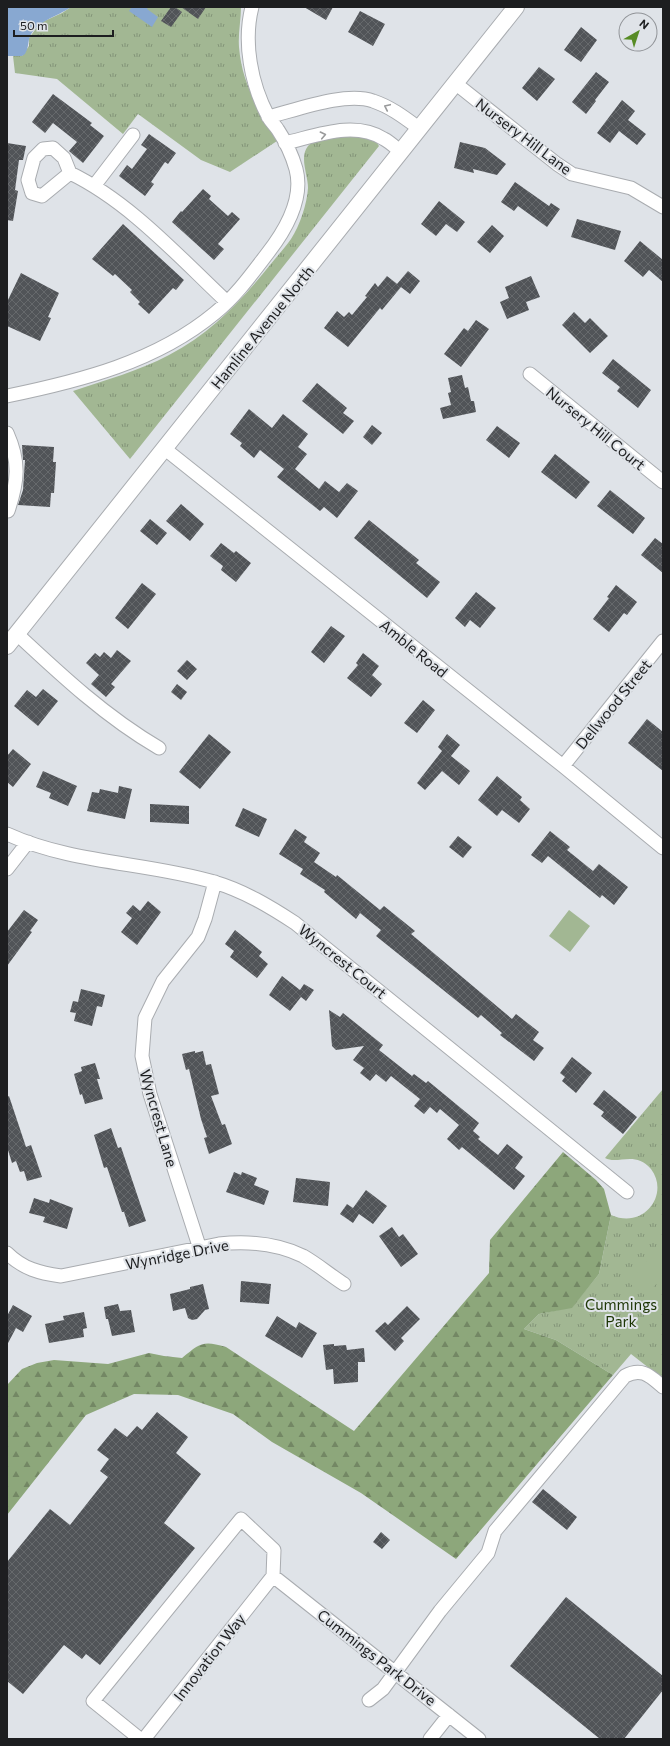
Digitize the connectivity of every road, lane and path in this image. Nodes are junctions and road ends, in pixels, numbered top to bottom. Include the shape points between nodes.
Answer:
1 (252, 7) edge
2 (516, 7) edge
3 (455, 83) junction
4 (268, 117) junction
5 (420, 129) junction
6 (133, 135) dead end
7 (285, 143) junction
8 (401, 152) junction
9 (70, 173) dead end
10 (94, 186) junction
11 (663, 207) edge
12 (227, 302) junction
13 (530, 374) dead end
14 (7, 396) edge
15 (7, 433) edge
16 (165, 449) junction
17 (663, 482) edge
18 (8, 511) dead end
19 (12, 640) edge
20 (663, 641) edge
21 (160, 748) dead end
22 (563, 766) junction
23 (7, 834) edge
24 (28, 842) junction
25 (663, 848) edge
26 (7, 869) edge
27 (215, 882) junction
28 (627, 1192) dead end
29 (200, 1249) junction
30 (7, 1253) edge
31 (344, 1284) dead end
32 (663, 1387) edge
33 (274, 1576) junction
34 (396, 1672) junction
35 (369, 1700) dead end
36 (449, 1715) junction
37 (140, 1739) edge
38 (144, 1739) edge
39 (430, 1739) edge
40 (479, 1739) edge

1 - 4 street via 248,29 249,53 254,79
2 - 3 main road, Hamline Avenue North
3 - 5 main road, Hamline Avenue North
3 - 11 street, Nursery Hill Lane via 572,174 631,188
5 -> 4 street via 396,111 371,100 350,98
4 - 7 street
5 - 8 main road, Hamline Avenue North
6 - 10 street
7 -> 8 street via 345,130 365,131 384,138
7 - 12 street via 296,170 297,186 288,225 244,284
8 - 16 main road, Hamline Avenue North
9 - 10 street
10 - 12 street via 110,196 149,230
12 - 14 street via 193,330 140,359 71,382
13 - 17 street, Nursery Hill Court
15 - 18 street via 14,450 17,468
16 - 19 main road, Hamline Avenue North
16 - 22 street, Amble Road
19 - 21 street via 118,723
20 - 22 street, Dellwood Street
22 - 25 street, Amble Road
23 - 24 street, Wyncrest Court
24 - 26 street
24 - 27 street, Wyncrest Court via 60,853
27 - 28 street, Wyncrest Court via 265,903 295,922
27 - 29 street, Wyncrest Lane via 198,937 163,981 145,1018 142,1056 150,1094
29 - 30 street, Wynridge Drive via 61,1276 38,1273
29 - 31 street, Wynridge Drive via 236,1242 261,1243 303,1256
32 - 34 street via 642,1373 634,1371 625,1376 495,1532 488,1553 440,1611
33 - 34 street, Cummings Park Drive
33 - 37 street via 274,1550 241,1519 92,1700
33 - 38 street, Innovation Way
34 - 35 street via 383,1689
34 - 36 street, Cummings Park Drive
36 - 39 street
36 - 40 street, Cummings Park Drive

